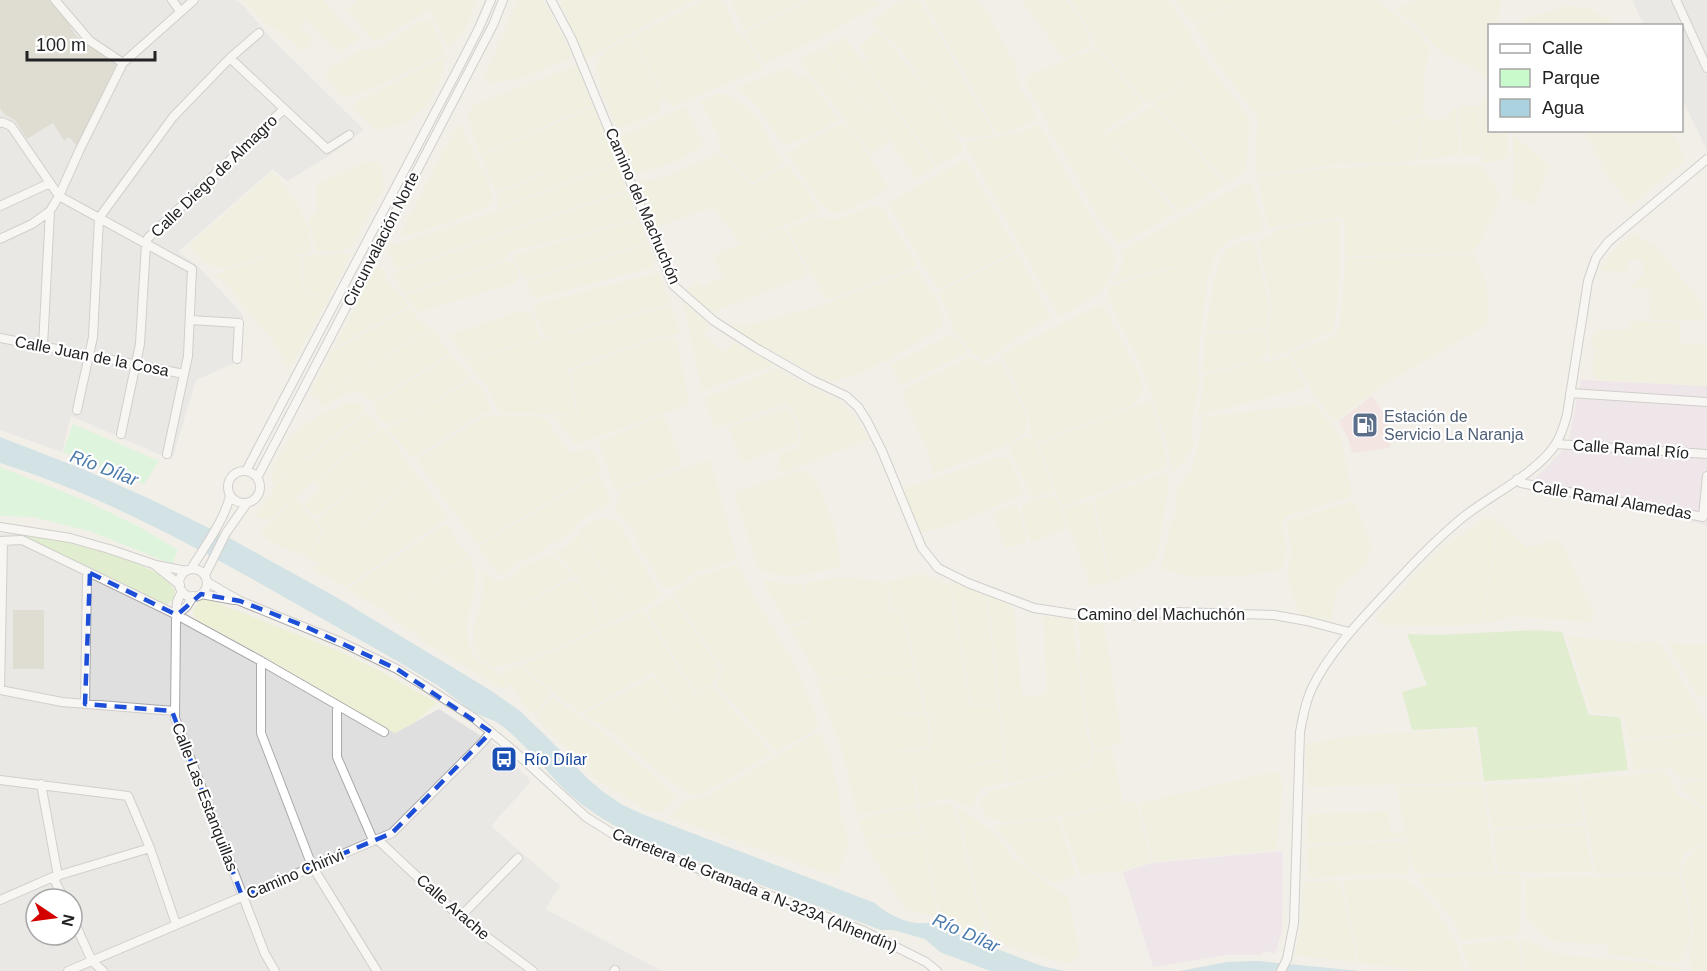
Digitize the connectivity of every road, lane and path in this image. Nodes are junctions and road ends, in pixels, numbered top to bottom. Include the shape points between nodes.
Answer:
1 (55, 0) edge
2 (172, 0) edge
3 (194, 0) edge
4 (490, 0) edge
5 (503, 0) edge
6 (551, 0) edge
7 (1676, 0) edge
8 (180, 11) junction
9 (259, 33) dead end
10 (1703, 53) edge
11 (230, 58) junction
12 (123, 63) junction
13 (1707, 68) edge
14 (284, 109) junction
15 (1, 123) edge
16 (348, 135) dead end
17 (1707, 159) edge
18 (50, 183) junction
19 (59, 196) junction
20 (0, 206) edge
21 (50, 211) junction
22 (99, 218) junction
23 (0, 238) edge
24 (146, 244) junction
25 (0, 249) edge
26 (190, 320) junction
27 (0, 338) edge
28 (43, 346) junction
29 (89, 355) junction
30 (237, 359) dead end
31 (136, 364) junction
32 (184, 374) junction
33 (1570, 393) junction
34 (1707, 402) edge
35 (77, 410) dead end
36 (121, 434) dead end
37 (1556, 444) junction
38 (166, 454) dead end
39 (1707, 454) edge
40 (246, 471) junction
41 (1707, 476) edge
42 (257, 478) junction
43 (1517, 479) junction
44 (230, 495) junction
45 (247, 503) junction
46 (0, 527) edge
47 (1, 541) edge
48 (156, 565) junction
49 (188, 570) junction
50 (90, 573) junction
51 (206, 579) junction
52 (181, 588) junction
53 (197, 595) junction
54 (240, 601) junction
55 (177, 615) junction
56 (1, 616) edge
57 (1349, 632) junction
58 (261, 661) junction
59 (0, 690) edge
60 (86, 704) junction
61 (339, 706) junction
62 (174, 711) junction
63 (384, 732) dead end
64 (491, 732) junction
65 (0, 780) edge
66 (41, 784) junction
67 (375, 840) junction
68 (150, 848) junction
69 (518, 858) dead end
70 (312, 866) junction
71 (56, 876) junction
72 (60, 887) edge
73 (242, 896) junction
74 (0, 900) edge
75 (460, 917) junction
76 (176, 924) junction
77 (84, 943) edge
78 (92, 961) junction
79 (68, 971) edge
80 (103, 971) edge
81 (275, 971) edge
82 (377, 971) edge
83 (533, 971) edge
84 (937, 971) edge
85 (1281, 971) edge

1 - 12 street via 90,41
2 - 8 street
3 - 8 street
4 - 40 street, Circunvalación Norte via 460,65
5 - 42 street, Circunvalación Norte
6 - 57 street, Camino del Machuchón via 572,40 673,285 714,321 747,343 846,396 858,407 882,451 922,548 938,568 1034,608 1127,616 1177,612 1274,615
7 - 10 street
8 - 12 street
9 - 11 street
10 - 13 street
11 - 14 street
11 - 22 street via 173,117
12 - 19 street
14 - 16 street via 327,149
14 - 24 street, Calle Diego de Almagro
15 - 18 street via 11,126
17 - 33 street via 1608,242 1596,258 1588,281
18 - 19 street
18 - 20 street
19 - 21 street
19 - 22 street
21 - 23 street
21 - 28 street
22 - 24 street
22 - 29 street
23 - 25 street
24 - 26 street via 192,269
24 - 31 street
26 - 30 street via 238,323
26 - 32 street
27 - 28 street, Calle Juan de la Cosa
28 - 29 street, Calle Juan de la Cosa
29 - 31 street, Calle Juan de la Cosa
29 - 35 street
31 - 32 street, Calle Juan de la Cosa
31 - 36 street
32 - 38 street
33 - 34 street
33 - 37 street via 1563,430
37 - 39 street, Calle Ramal Río
37 - 43 street
40 - 42 street
40 - 44 street via 232,477 228,484
41 - 43 street, Calle Ramal Alamedas via 1702,517 1521,483
42 - 45 street via 259,493
43 - 57 street via 1450,528
44 - 45 street via 237,502
44 - 49 street via 216,527
45 - 51 street via 213,557
46 - 48 street via 70,538
47 - 50 street via 22,540
47 - 56 street
48 - 49 street
48 - 52 street
49 - 51 street via 198,570
49 - 52 street via 181,576
50 - 55 street
50 - 60 street
51 - 53 street via 206,589
51 - 54 street, Carretera de Granada a N-323A (Alhendín)
52 - 53 street via 187,595
52 - 55 street, Calle Las Estanquillas
53 - 54 street, Carretera de Granada a N-323A (Alhendín)
53 - 55 street
54 - 64 street, Carretera de Granada a N-323A (Alhendín) via 397,669
55 - 58 street
55 - 62 street, Calle Las Estanquillas
56 - 59 street
57 - 85 street via 1319,674 1305,706 1300,732 1294,923
58 - 61 street
58 - 70 street via 261,733
59 - 60 street
60 - 62 street
61 - 63 street
61 - 67 street, Calle Arache via 337,757
62 - 73 street, Calle Las Estanquillas
64 - 67 street, Camino Chirivi via 392,833
64 - 84 street, Carretera de Granada a N-323A (Alhendín) via 568,802 613,834 864,931
65 - 66 street
66 - 68 street via 128,796
66 - 71 street
67 - 70 street, Camino Chirivi
67 - 75 street, Calle Arache
68 - 71 street
68 - 76 street
69 - 75 street
70 - 73 street, Camino Chirivi
70 - 82 street
71 - 72 street
71 - 74 street
73 - 76 street, Camino Chirivi
73 - 81 street, Calle Las Estanquillas
75 - 83 street, Calle Arache
76 - 78 street, Camino Chirivi
77 - 78 street
78 - 79 street, Camino Chirivi
78 - 80 street

